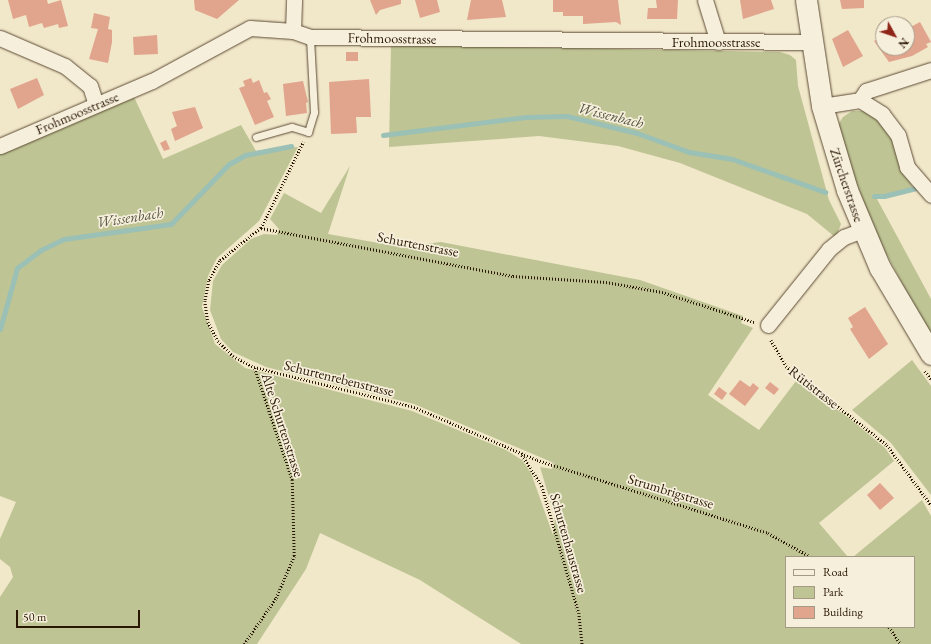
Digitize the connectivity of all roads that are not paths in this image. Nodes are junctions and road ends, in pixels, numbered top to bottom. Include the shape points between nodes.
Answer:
1 (294, 0) edge
2 (705, 0) edge
3 (806, 0) edge
4 (294, 31) junction
5 (310, 37) junction
6 (0, 38) edge
7 (718, 42) junction
8 (811, 42) junction
9 (931, 70) edge
10 (860, 100) junction
11 (96, 104) junction
12 (822, 106) junction
13 (256, 137) dead end
14 (0, 146) edge
15 (931, 195) edge
16 (862, 230) junction
17 (768, 325) road end
18 (931, 354) edge

1 - 4 street
2 - 7 street
3 - 8 main road, Zürcherstrasse
4 - 5 street, Frohmoosstrasse
4 - 11 street, Frohmoosstrasse via 250,28 152,81
5 - 7 street, Frohmoosstrasse
5 - 13 lane via 314,112 308,132 292,127
6 - 11 street via 65,66 90,86
7 - 8 street, Frohmoosstrasse
8 - 12 main road, Zürcherstrasse
9 - 10 street via 866,92
10 - 12 street
10 - 15 street via 882,114 898,135 907,167
11 - 14 street, Frohmoosstrasse
12 - 16 main road, Zürcherstrasse
16 - 17 street via 844,237 829,249
16 - 18 main road, Zürcherstrasse via 903,310

